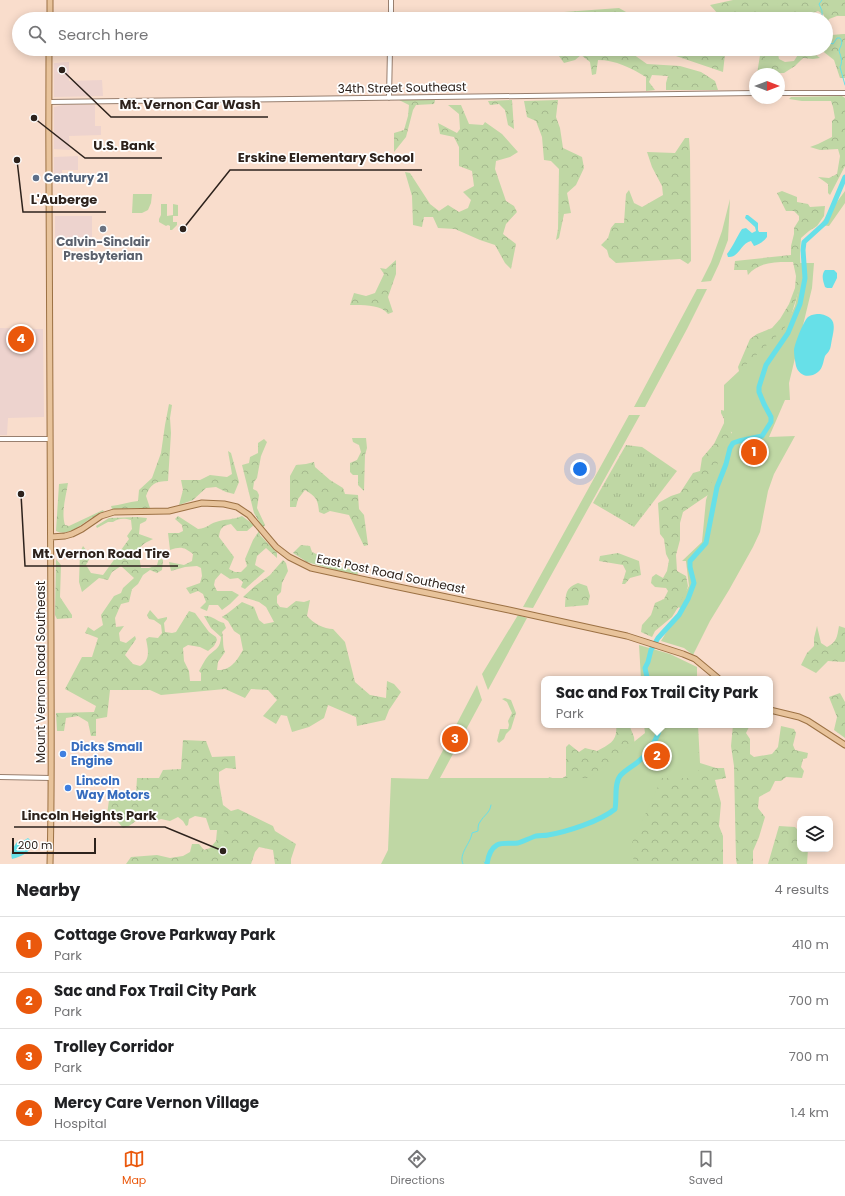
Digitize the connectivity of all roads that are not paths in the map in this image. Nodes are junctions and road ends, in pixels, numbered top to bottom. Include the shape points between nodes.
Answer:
1 (50, 0) edge
2 (391, 0) edge
3 (50, 12) edge
4 (391, 12) edge
5 (49, 56) edge
6 (390, 56) edge
7 (845, 92) edge
8 (749, 93) edge
9 (785, 93) edge
10 (389, 98) junction
11 (49, 102) junction
12 (0, 439) edge
13 (50, 439) junction
14 (51, 537) junction
15 (715, 676) edge
16 (773, 711) edge
17 (845, 745) edge
18 (0, 777) edge
19 (51, 778) junction
20 (50, 864) edge

1 - 3 main road
2 - 4 street
5 - 11 main road, Mount Vernon Road Southeast
6 - 10 street
7 - 9 street
8 - 10 street, 34th Street Southeast
10 - 11 street, 34th Street Southeast
11 - 13 main road, Mount Vernon Road Southeast
12 - 13 street
13 - 14 main road, Mount Vernon Road Southeast
14 - 15 main road, East Post Road Southeast via 72,534 102,516 114,512 168,511 202,502 224,504 237,507 249,515 289,557 316,569 620,634 695,659
14 - 19 main road, Mount Vernon Road Southeast
16 - 17 main road via 808,721
18 - 19 street
19 - 20 main road, Mount Vernon Road Southeast

